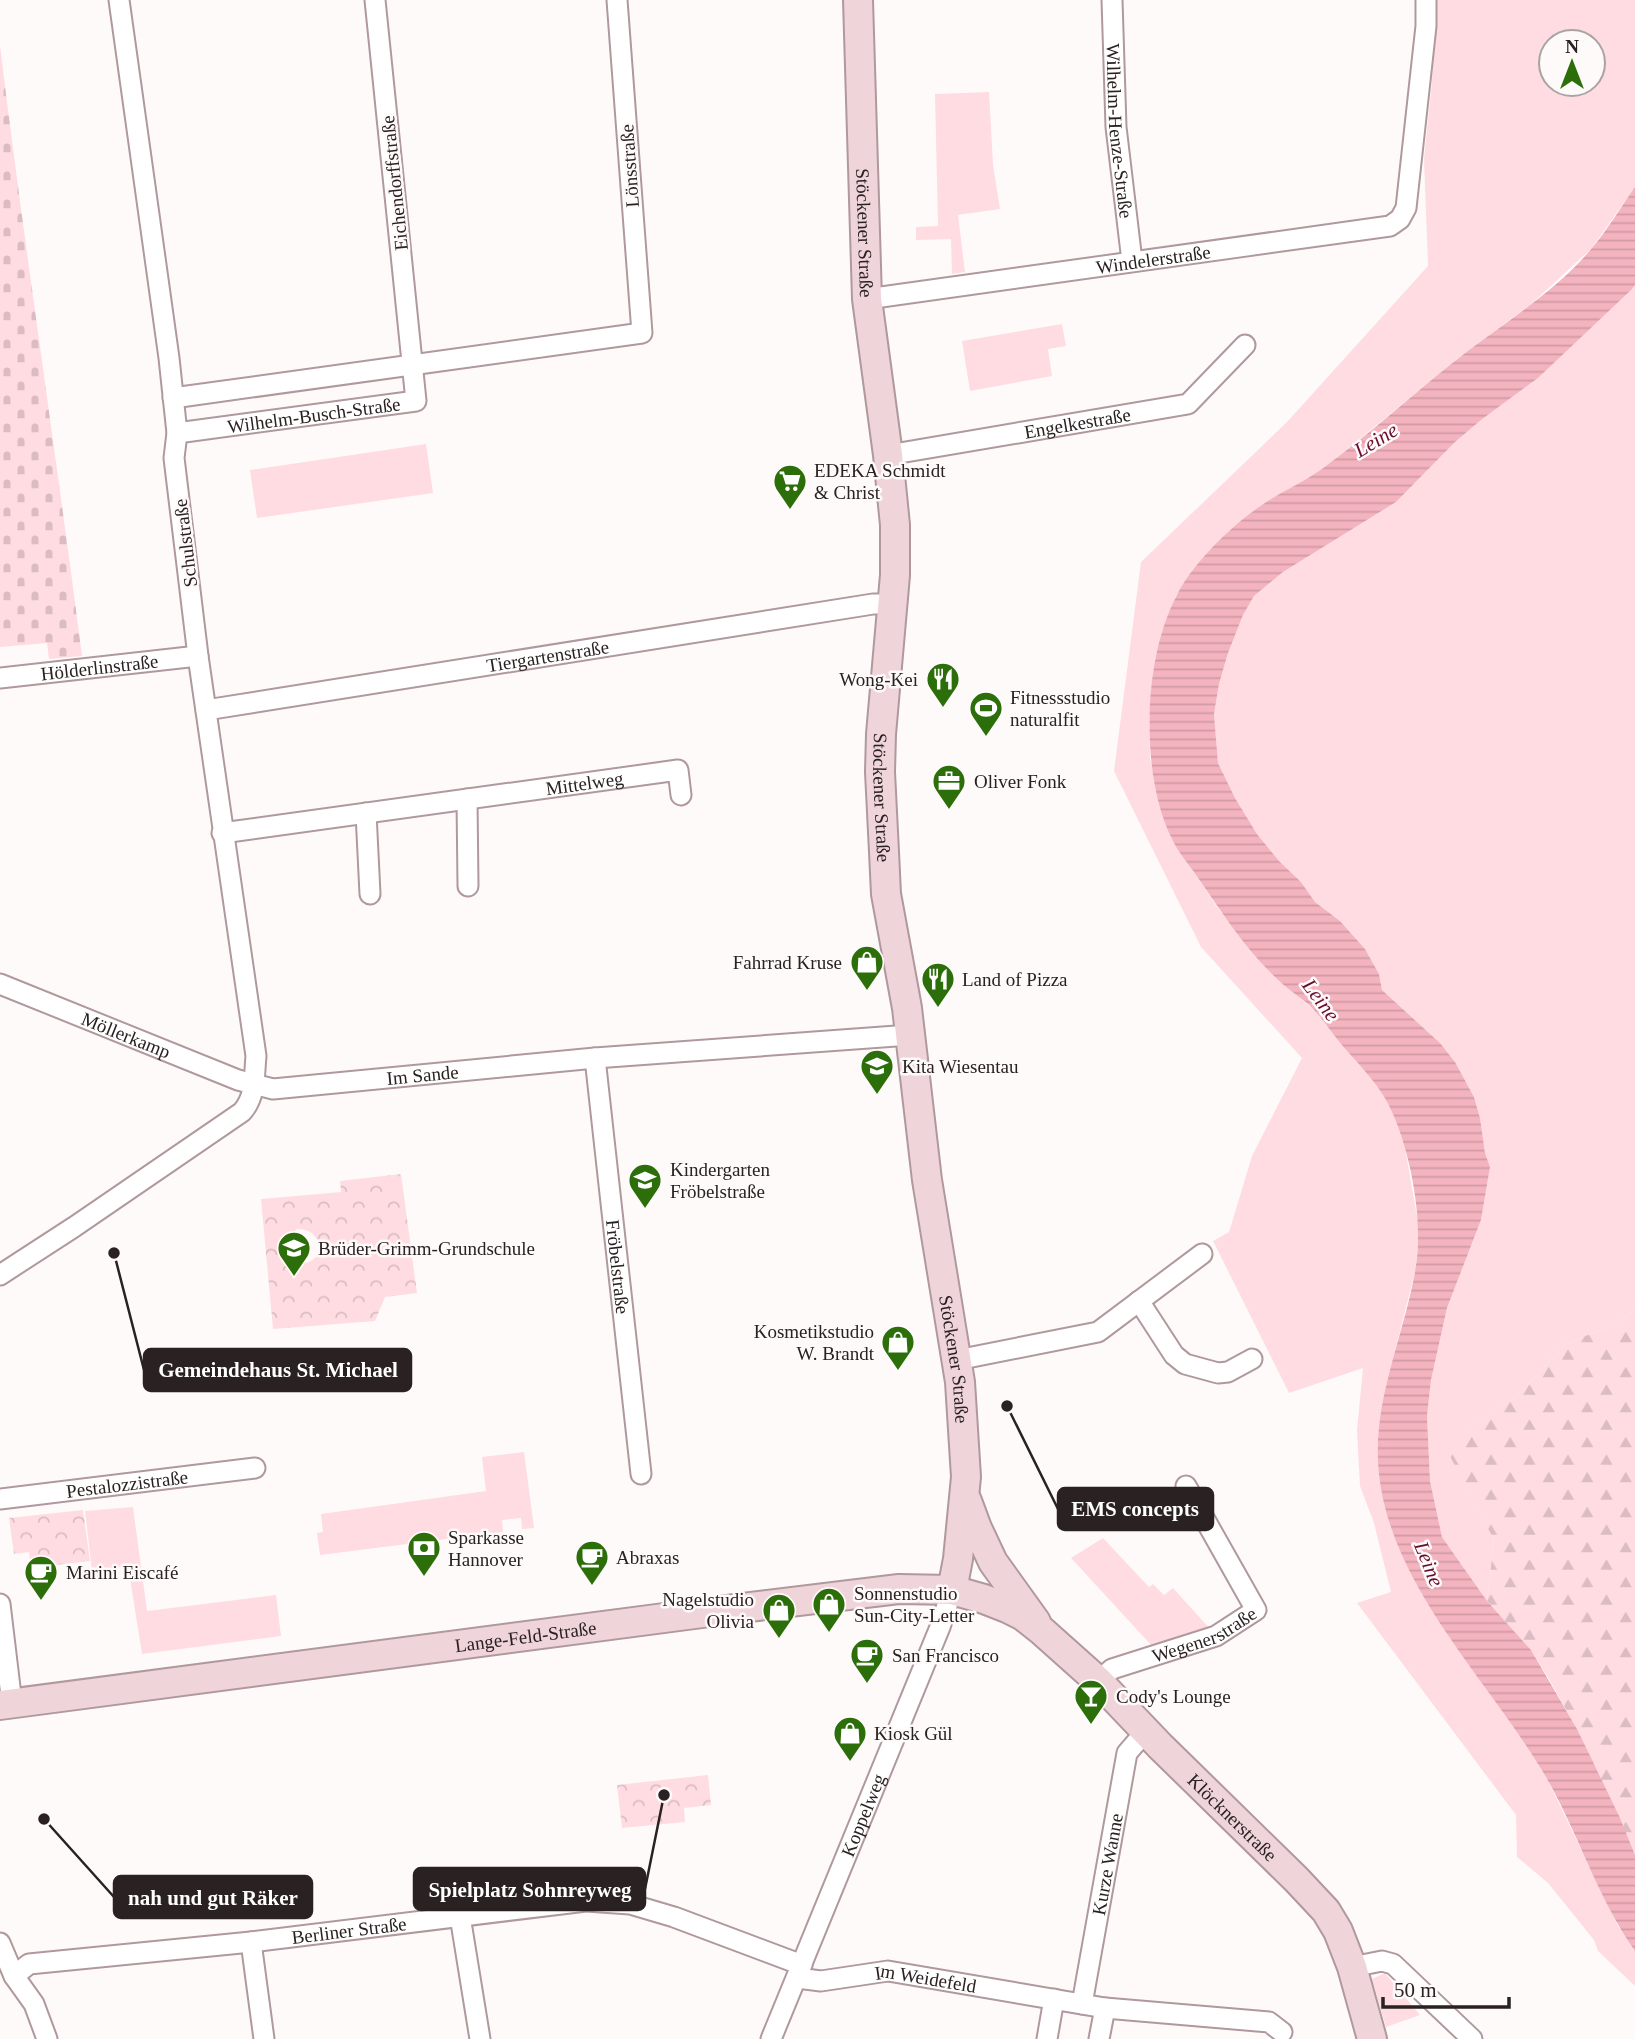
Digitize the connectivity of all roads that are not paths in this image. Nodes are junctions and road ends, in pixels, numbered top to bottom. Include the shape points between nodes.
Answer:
1 (119, 0) edge
2 (375, 0) edge
3 (617, 0) edge
4 (858, 0) edge
5 (1111, 0) edge
6 (1426, 0) edge
7 (1132, 261) junction
8 (867, 299) junction
9 (642, 333) joint
10 (1245, 345) dead end
11 (412, 366) junction
12 (173, 398) junction
13 (177, 433) junction
14 (888, 455) junction
15 (892, 604) junction
16 (198, 656) junction
17 (0, 678) edge
18 (206, 710) junction
19 (681, 794) dead end
20 (467, 799) junction
21 (366, 813) junction
22 (222, 833) junction
23 (468, 886) dead end
24 (370, 894) dead end
25 (0, 984) edge
26 (910, 1035) junction
27 (595, 1058) junction
28 (254, 1085) junction
29 (1202, 1254) dead end
30 (0, 1275) edge
31 (1139, 1301) junction
32 (1252, 1359) dead end
33 (957, 1360) junction
34 (255, 1468) dead end
35 (640, 1474) dead end
36 (1186, 1486) dead end
37 (965, 1496) junction
38 (0, 1499) edge
39 (951, 1590) junction
40 (0, 1604) edge
41 (1042, 1631) junction
42 (1098, 1681) junction
43 (6, 1704) edge
44 (1146, 1731) junction
45 (460, 1916) junction
46 (251, 1942) junction
47 (0, 1943) edge
48 (1352, 1967) junction
49 (799, 1971) junction
50 (14, 1976) junction
51 (1054, 1999) junction
52 (1082, 2004) junction
53 (1105, 2008) junction
54 (1282, 2032) dead end
55 (47, 2039) edge
56 (264, 2039) edge
57 (480, 2039) edge
58 (771, 2039) edge
59 (1047, 2039) edge
60 (1100, 2039) edge
61 (1372, 2039) edge
62 (1472, 2039) edge

1 - 12 street, Schulstraße
2 - 11 street, Eichendorffstraße
3 - 9 street, Lönsstraße
4 - 8 main road, Stöckener Straße
5 - 7 street, Wilhelm-Henze-Straße via 1117,139
6 - 7 street, Windelerstraße via 1409,185 1400,219 1390,226
7 - 8 street, Windelerstraße
8 - 14 main road, Stöckener Straße
9 - 11 street, Wilhelm-Busch-Straße
10 - 14 street, Engelkestraße via 1188,404
11 - 12 street, Wilhelm-Busch-Straße
11 - 13 street, Wilhelm-Busch-Straße via 416,401
12 - 13 street, Schulstraße
13 - 16 street, Schulstraße via 174,458
14 - 15 main road, Stöckener Straße via 895,525
15 - 18 street, Tiergartenstraße
15 - 26 main road, Stöckener Straße via 880,772 886,894
16 - 17 street, Hölderlinstraße
16 - 18 street, Schulstraße
18 - 22 street, Schulstraße
19 - 20 street, Mittelweg via 678,770
20 - 21 street, Mittelweg
20 - 23 street
21 - 22 street, Mittelweg
21 - 24 street
22 - 28 street, Schulstraße via 256,1056
25 - 28 street, Möllerkamp
26 - 27 street, Im Sande
26 - 33 main road, Stöckener Straße via 927,1180
27 - 28 street, Im Sande via 286,1089
27 - 35 street, Fröbelstraße
28 - 30 street via 242,1112
29 - 31 street
31 - 32 street via 1174,1355 1185,1364 1218,1373
31 - 33 street via 1098,1332
33 - 37 main road, Stöckener Straße via 966,1448
34 - 38 street, Pestalozzistraße
36 - 42 street, Wegenerstraße via 1256,1610 1216,1636 1112,1669
37 - 39 main road, Stöckener Straße
37 - 41 main road via 993,1562
39 - 41 main road, Lange-Feld-Straße via 1007,1608
39 - 43 main road, Lange-Feld-Straße via 899,1589 733,1609
39 - 49 street, Koppelweg
40 - 43 street
41 - 42 main road, Klöcknerstraße
42 - 44 main road, Klöcknerstraße
44 - 48 main road, Klöcknerstraße via 1326,1911
44 - 52 street, Kurze Wanne via 1127,1753
45 - 46 street, Berliner Straße
45 - 49 street, Berliner Straße via 586,1901 630,1903 674,1916
45 - 57 street
46 - 50 street, Berliner Straße via 29,1964
46 - 56 street
47 - 50 street
48 - 61 main road, Klöcknerstraße
48 - 62 street via 1382,1961 1393,1964
49 - 51 street, Im Weidefeld via 821,1981 888,1971
49 - 58 street, Koppelweg
50 - 55 street via 34,2004
51 - 52 street, Im Weidefeld
51 - 59 street
52 - 53 street, Im Weidefeld
53 - 54 street, Im Weidefeld via 1269,2022
53 - 60 street

